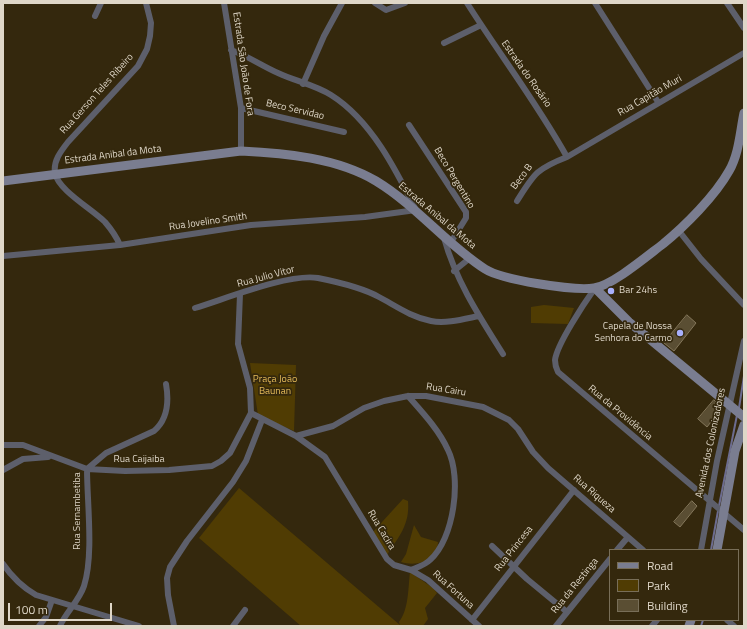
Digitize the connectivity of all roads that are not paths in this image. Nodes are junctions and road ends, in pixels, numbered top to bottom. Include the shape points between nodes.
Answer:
1 (101, 3) edge
2 (146, 3) edge
3 (224, 3) edge
4 (342, 3) edge
5 (375, 3) edge
6 (405, 3) edge
7 (467, 3) edge
8 (595, 3) edge
9 (727, 3) edge
10 (94, 16) dead end
11 (481, 25) junction
12 (744, 28) edge
13 (444, 43) dead end
14 (231, 50) junction
15 (744, 53) edge
16 (303, 84) junction
17 (658, 102) junction
18 (241, 108) junction
19 (744, 113) edge
20 (409, 125) dead end
21 (344, 132) dead end
22 (241, 151) junction
23 (566, 157) junction
24 (55, 174) junction
25 (3, 181) edge
26 (517, 201) dead end
27 (416, 210) junction
28 (679, 231) junction
29 (444, 235) junction
30 (451, 242) junction
31 (120, 245) junction
32 (3, 256) edge
33 (470, 258) junction
34 (454, 271) junction
35 (595, 288) junction
36 (240, 294) junction
37 (744, 305) edge
38 (195, 308) dead end
39 (479, 316) junction
40 (744, 340) edge
41 (503, 354) dead end
42 (166, 384) dead end
43 (408, 396) junction
44 (732, 407) junction
45 (250, 413) junction
46 (743, 417) edge
47 (262, 420) junction
48 (296, 436) junction
49 (3, 445) edge
50 (533, 452) joint
51 (52, 457) junction
52 (87, 469) junction
53 (3, 470) edge
54 (574, 490) junction
55 (711, 502) junction
56 (723, 512) junction
57 (744, 530) edge
58 (628, 537) junction
59 (492, 546) dead end
60 (618, 549) edge
61 (642, 549) edge
62 (701, 549) edge
63 (717, 549) edge
64 (609, 560) edge
65 (3, 564) edge
66 (513, 566) junction
67 (412, 570) junction
68 (52, 600) junction
69 (73, 607) junction
70 (245, 610) dead end
71 (567, 612) junction
72 (472, 620) junction
73 (236, 625) edge
74 (39, 626) edge
75 (60, 626) edge
76 (139, 626) edge
77 (174, 626) edge
78 (479, 626) edge
79 (556, 626) edge

1 - 10 street
2 - 24 street, Rua Gerson Teles Ribeiro via 151,23 150,36 147,49 138,66 60,152
3 - 14 street, Estrada São João de Fora
4 - 16 street
5 - 6 street via 386,10
7 - 11 street, Estrada do Rosário
8 - 17 street
9 - 12 street
11 - 13 street
11 - 23 street, Estrada do Rosário via 537,106
14 - 16 street
14 - 18 street, Estrada São João de Fora
15 - 17 street, Rua Capitão Muri
16 - 27 street via 330,95 349,110 390,160
17 - 23 street, Rua Capitão Muri
18 - 21 street, Beco Servidao
18 - 22 street, Estrada São João de Fora
19 - 28 street via 735,158 729,171
20 - 30 street, Beco Pergentino via 466,212 466,218
22 - 24 street, Estrada Anibal da Mota
22 - 27 street, Estrada Anibal da Mota via 288,154 335,165 376,181
23 - 26 street, Beco B via 537,171
24 - 25 street, Estrada Anibal da Mota
24 - 31 street via 73,196 104,221
27 - 29 street, Estrada Anibal da Mota
27 - 31 street, Rua Jovelino Smith via 366,217 251,225
28 - 35 street via 617,277
28 - 37 street
29 - 30 street, Estrada Anibal da Mota
29 - 34 street
30 - 33 street, Estrada Anibal da Mota
31 - 32 street, Rua Jovelino Smith
33 - 34 street
33 - 35 street, Estrada Anibal da Mota via 487,271 497,274 532,282
34 - 39 street
35 - 44 street via 629,322
35 - 55 street, Rua da Providência via 558,350 555,358 558,372
36 - 38 street, Rua Julio Vitor
36 - 39 street, Rua Julio Vitor via 300,278 318,278 358,287 409,314 431,321 444,322
36 - 45 street via 238,344 250,388
39 - 41 street
40 - 44 street, Avenida dos Colonizadores
42 - 52 street, Rua Sernambetiba via 167,407 158,427 106,453
43 - 48 street, Rua Cairu via 364,408 333,426
43 - 50 street, Rua Cairu via 426,396 483,407 509,420
43 - 67 street via 438,433 449,451 455,472 454,503 443,542 430,561
44 - 46 street
44 - 55 street, Avenida dos Colonizadores via 717,461
45 - 47 street, Rua Cacira
45 - 52 street, Rua Caijaiba via 230,453 212,466 132,471
46 - 56 street
47 - 48 street, Rua Cacira
47 - 77 street via 246,461 233,482 186,541 170,567 167,578 168,595
48 - 67 street, Rua Cacira via 318,450 332,467 387,559
49 - 51 street, Rua Caijaiba via 23,445
50 - 54 street, Rua Riqueza
51 - 52 street, Rua Caijaiba
51 - 53 street via 23,459
52 - 69 street, Rua Sernambetiba via 87,573
54 - 58 street, Rua Riqueza
54 - 66 street, Rua Princesa
55 - 56 street, Rua da Providência
55 - 62 street, Avenida dos Colonizadores
56 - 57 street, Rua da Providência
56 - 63 street
58 - 60 street
58 - 61 street, Rua Riqueza
59 - 66 street
64 - 71 street, Rua da Restinga
65 - 68 street via 24,588
66 - 71 street
66 - 72 street, Rua Princesa
67 - 72 street, Rua Fortuna via 428,580
68 - 69 street
68 - 74 street via 46,617
69 - 75 street, Rua Sernambetiba
69 - 76 street
70 - 73 street
71 - 79 street, Rua da Restinga
72 - 78 street, Rua Fortuna

